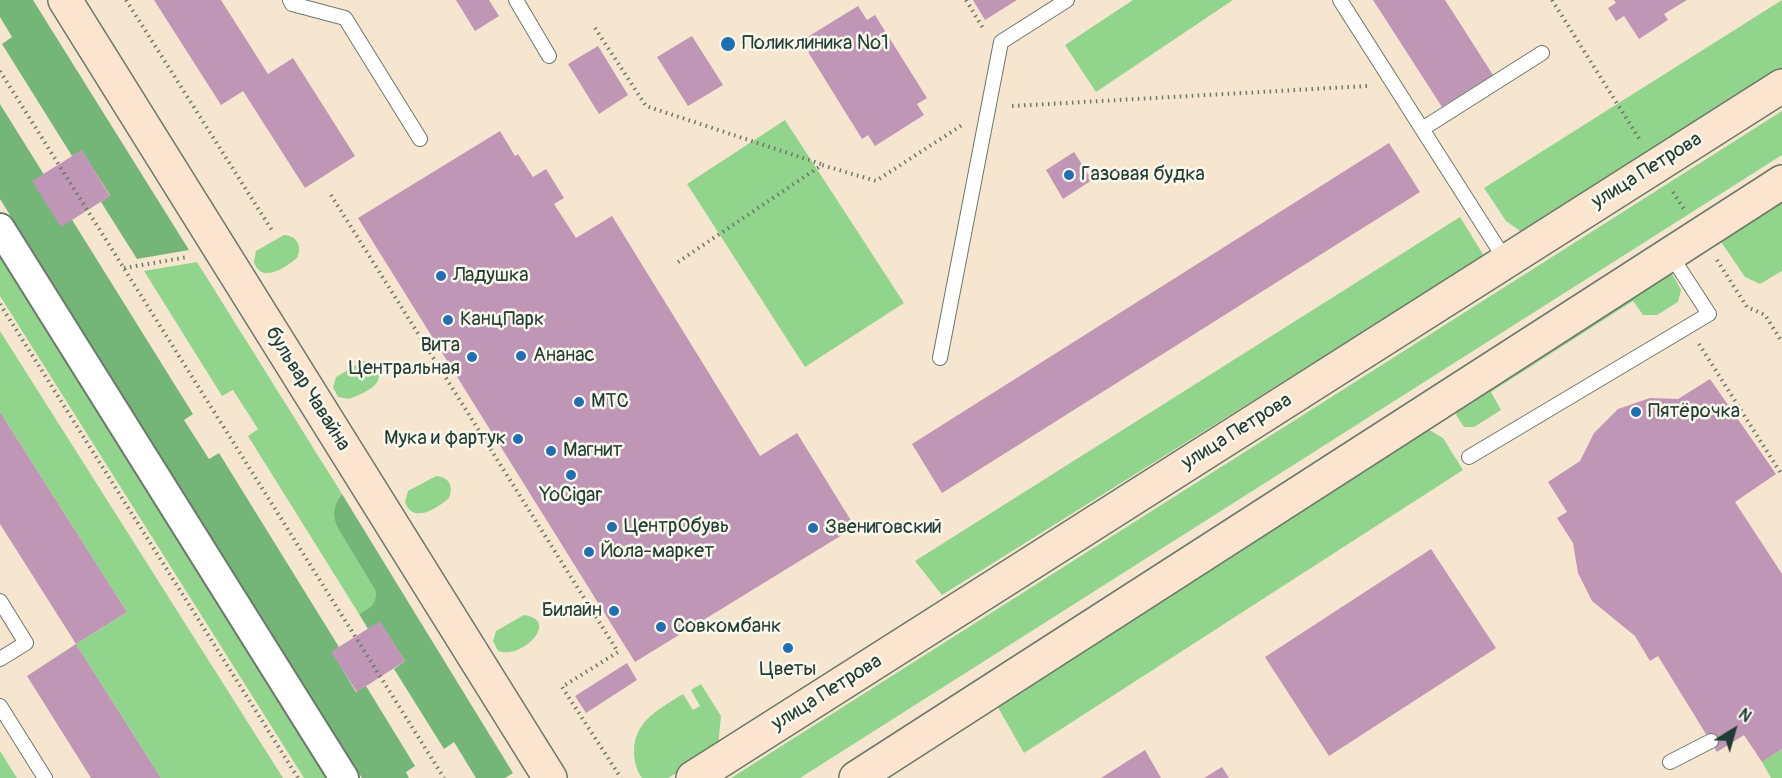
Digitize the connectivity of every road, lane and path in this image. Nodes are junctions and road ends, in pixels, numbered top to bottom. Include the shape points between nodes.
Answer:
1 (65, 0) edge
2 (126, 0) edge
3 (290, 0) edge
4 (516, 0) edge
5 (1067, 0) edge
6 (1340, 0) edge
7 (1552, 0) edge
8 (595, 28) dead end
9 (1542, 53) dead end
10 (549, 56) dead end
11 (0, 71) edge
12 (1394, 84) junction
13 (1782, 86) edge
14 (988, 107) junction
15 (1422, 129) junction
16 (420, 139) dead end
17 (822, 165) junction
18 (1656, 165) junction
19 (1782, 182) edge
20 (332, 195) dead end
21 (0, 228) edge
22 (273, 232) dead end
23 (1700, 234) junction
24 (222, 252) junction
25 (1670, 254) junction
26 (1506, 261) junction
27 (678, 262) dead end
28 (124, 268) junction
29 (0, 304) edge
30 (1697, 340) dead end
31 (1782, 342) edge
32 (940, 358) dead end
33 (1469, 457) dead end
34 (1782, 475) edge
35 (0, 602) edge
36 (0, 659) edge
37 (0, 706) edge
38 (1711, 741) dead end
39 (1670, 762) dead end
40 (45, 778) edge
41 (298, 778) edge
42 (344, 778) edge
43 (444, 778) edge
44 (550, 778) edge
45 (621, 778) edge
46 (693, 778) edge
47 (856, 778) edge

1 - 24 main road, бульвар Чавайна
2 - 22 path
3 - 16 lane via 292,4 345,18
4 - 10 lane
5 - 14 lane via 1001,42
6 - 12 lane
7 - 18 path
8 - 17 path via 646,106
9 - 15 lane
11 - 28 path
12 - 14 path
12 - 15 lane
13 - 18 main road, улица Петрова
14 - 17 path via 876,181
14 - 32 lane
15 - 26 lane
17 - 27 path
18 - 23 path
18 - 26 main road, улица Петрова
19 - 23 main road
20 - 45 path via 618,652 562,687
21 - 42 street
23 - 25 main road
23 - 31 path via 1747,307 1765,315
24 - 28 path
24 - 44 main road, бульвар Чавайна
25 - 33 lane via 1708,314
25 - 47 main road
26 - 46 main road, улица Петрова
28 - 43 path
29 - 41 path
30 - 34 path
35 - 36 lane via 26,643
37 - 40 lane
38 - 39 lane

